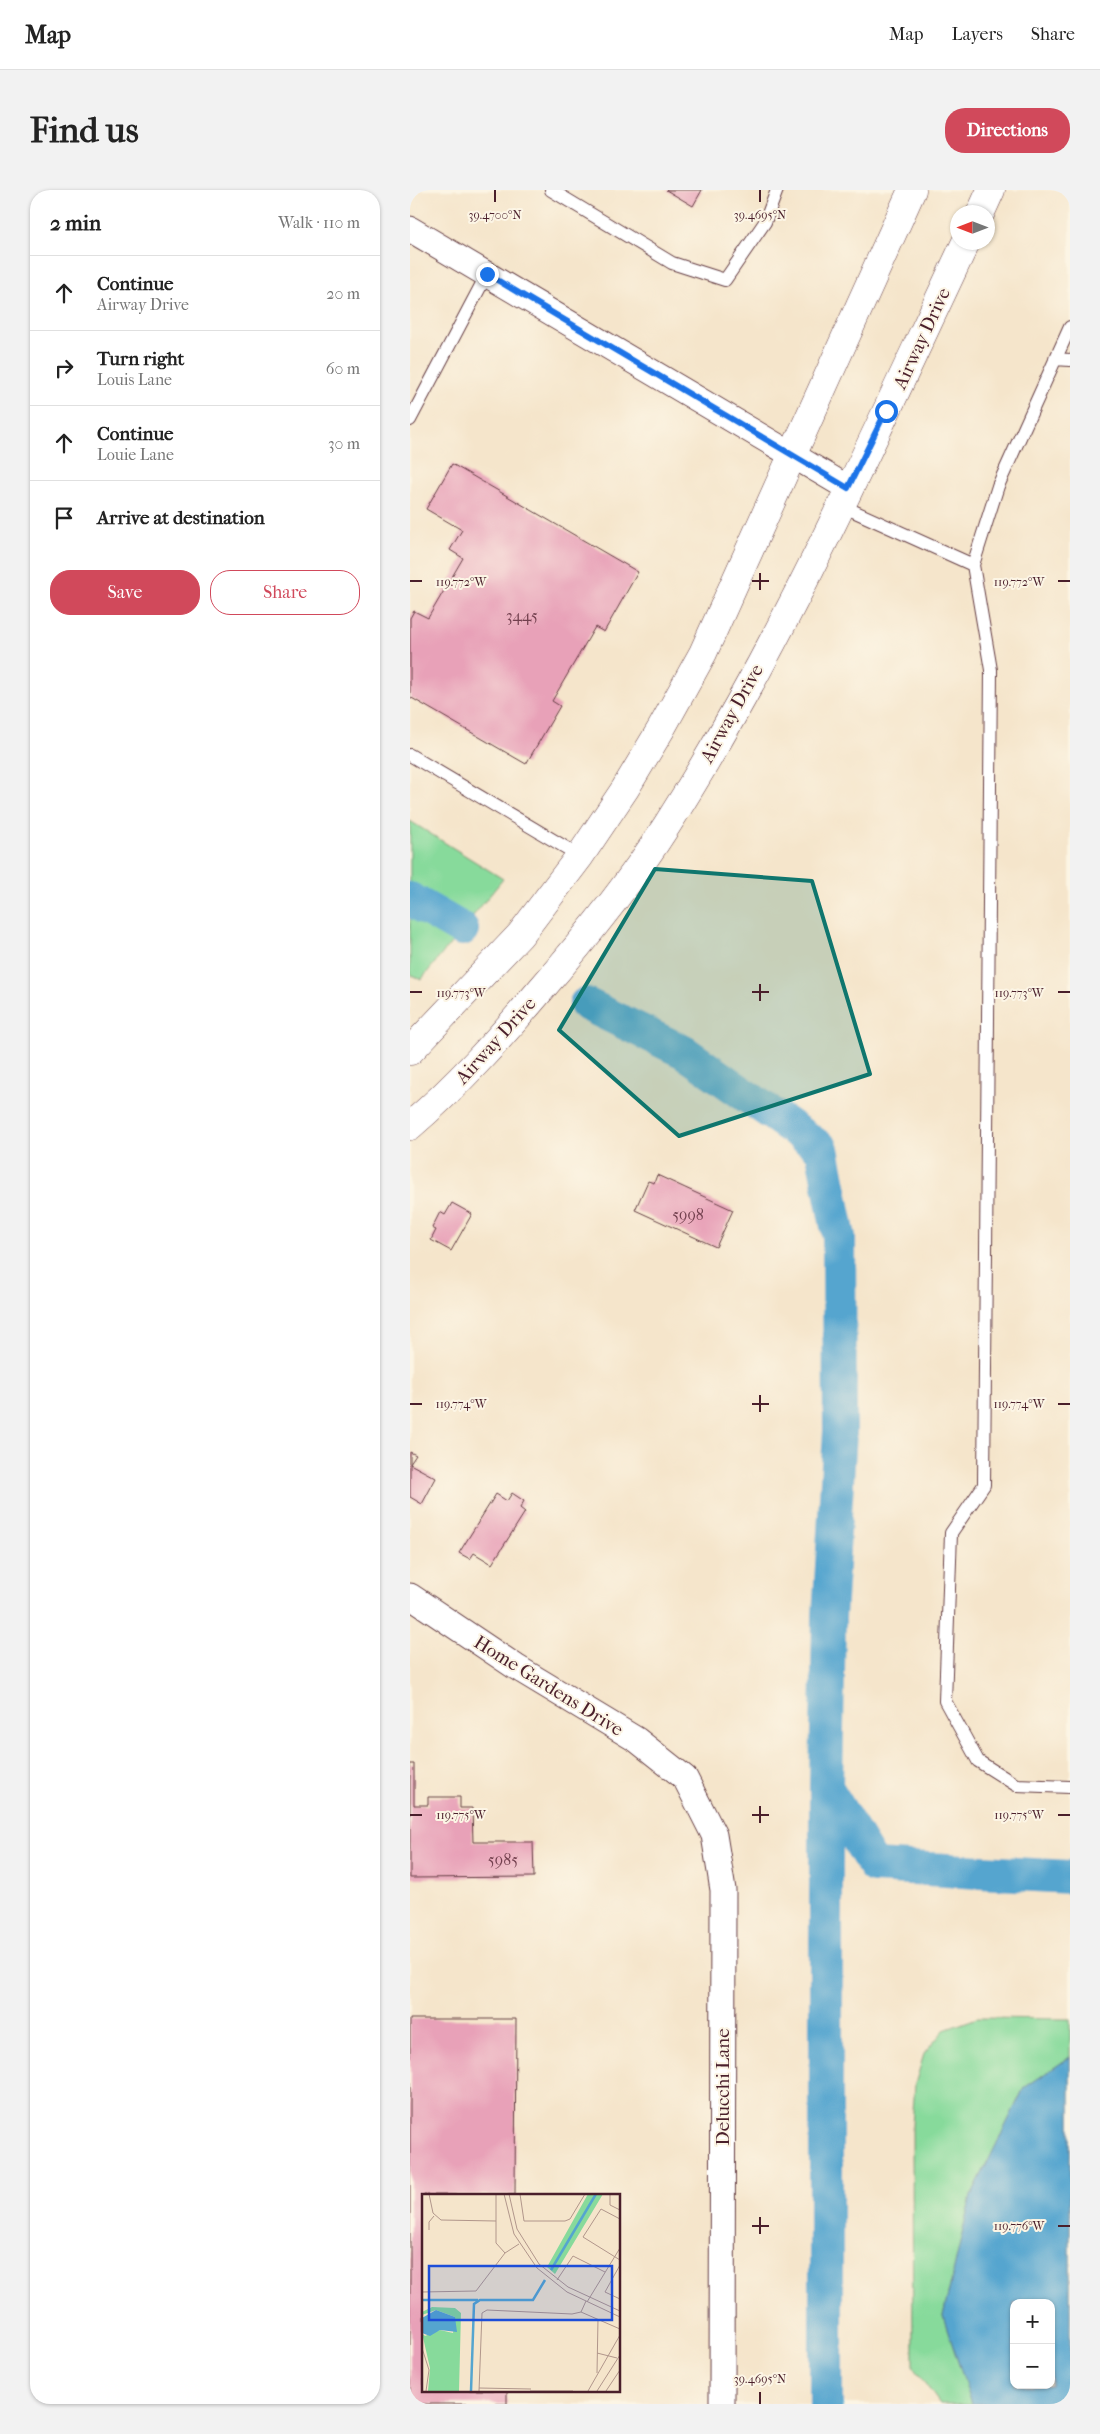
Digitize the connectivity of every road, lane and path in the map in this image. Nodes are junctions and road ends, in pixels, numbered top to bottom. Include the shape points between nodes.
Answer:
1 (551, 190) edge
2 (777, 190) edge
3 (912, 190) edge
4 (991, 190) edge
5 (984, 205) edge
6 (410, 229) edge
7 (962, 250) edge
8 (487, 274) junction
9 (1070, 327) edge
10 (1055, 360) junction
11 (1070, 360) edge
12 (410, 420) edge
13 (792, 456) junction
14 (844, 497) junction
15 (973, 565) junction
16 (410, 755) edge
17 (580, 856) junction
18 (410, 1050) edge
19 (410, 1126) edge
20 (410, 1596) edge
21 (685, 1778) joint
22 (1070, 1786) edge
23 (722, 2404) edge

1 - 2 lane via 672,263 725,280 765,222
3 - 13 main road
4 - 5 main road
6 - 8 street
7 - 14 main road, Airway Drive
8 - 12 lane
8 - 13 street
9 - 10 lane
10 - 11 lane
10 - 15 lane via 998,486
13 - 14 street
13 - 17 main road via 703,653 625,789
14 - 15 lane
14 - 19 main road, Airway Drive via 724,730 655,842 569,956 510,1025 440,1101
15 - 22 lane via 991,670 984,1485 951,1533 945,1701 978,1761 1016,1785
16 - 17 lane
17 - 18 main road via 520,935
20 - 21 street, Home Gardens Drive via 516,1667 637,1740
21 - 23 street, Delucchi Lane via 714,1835 723,1890

